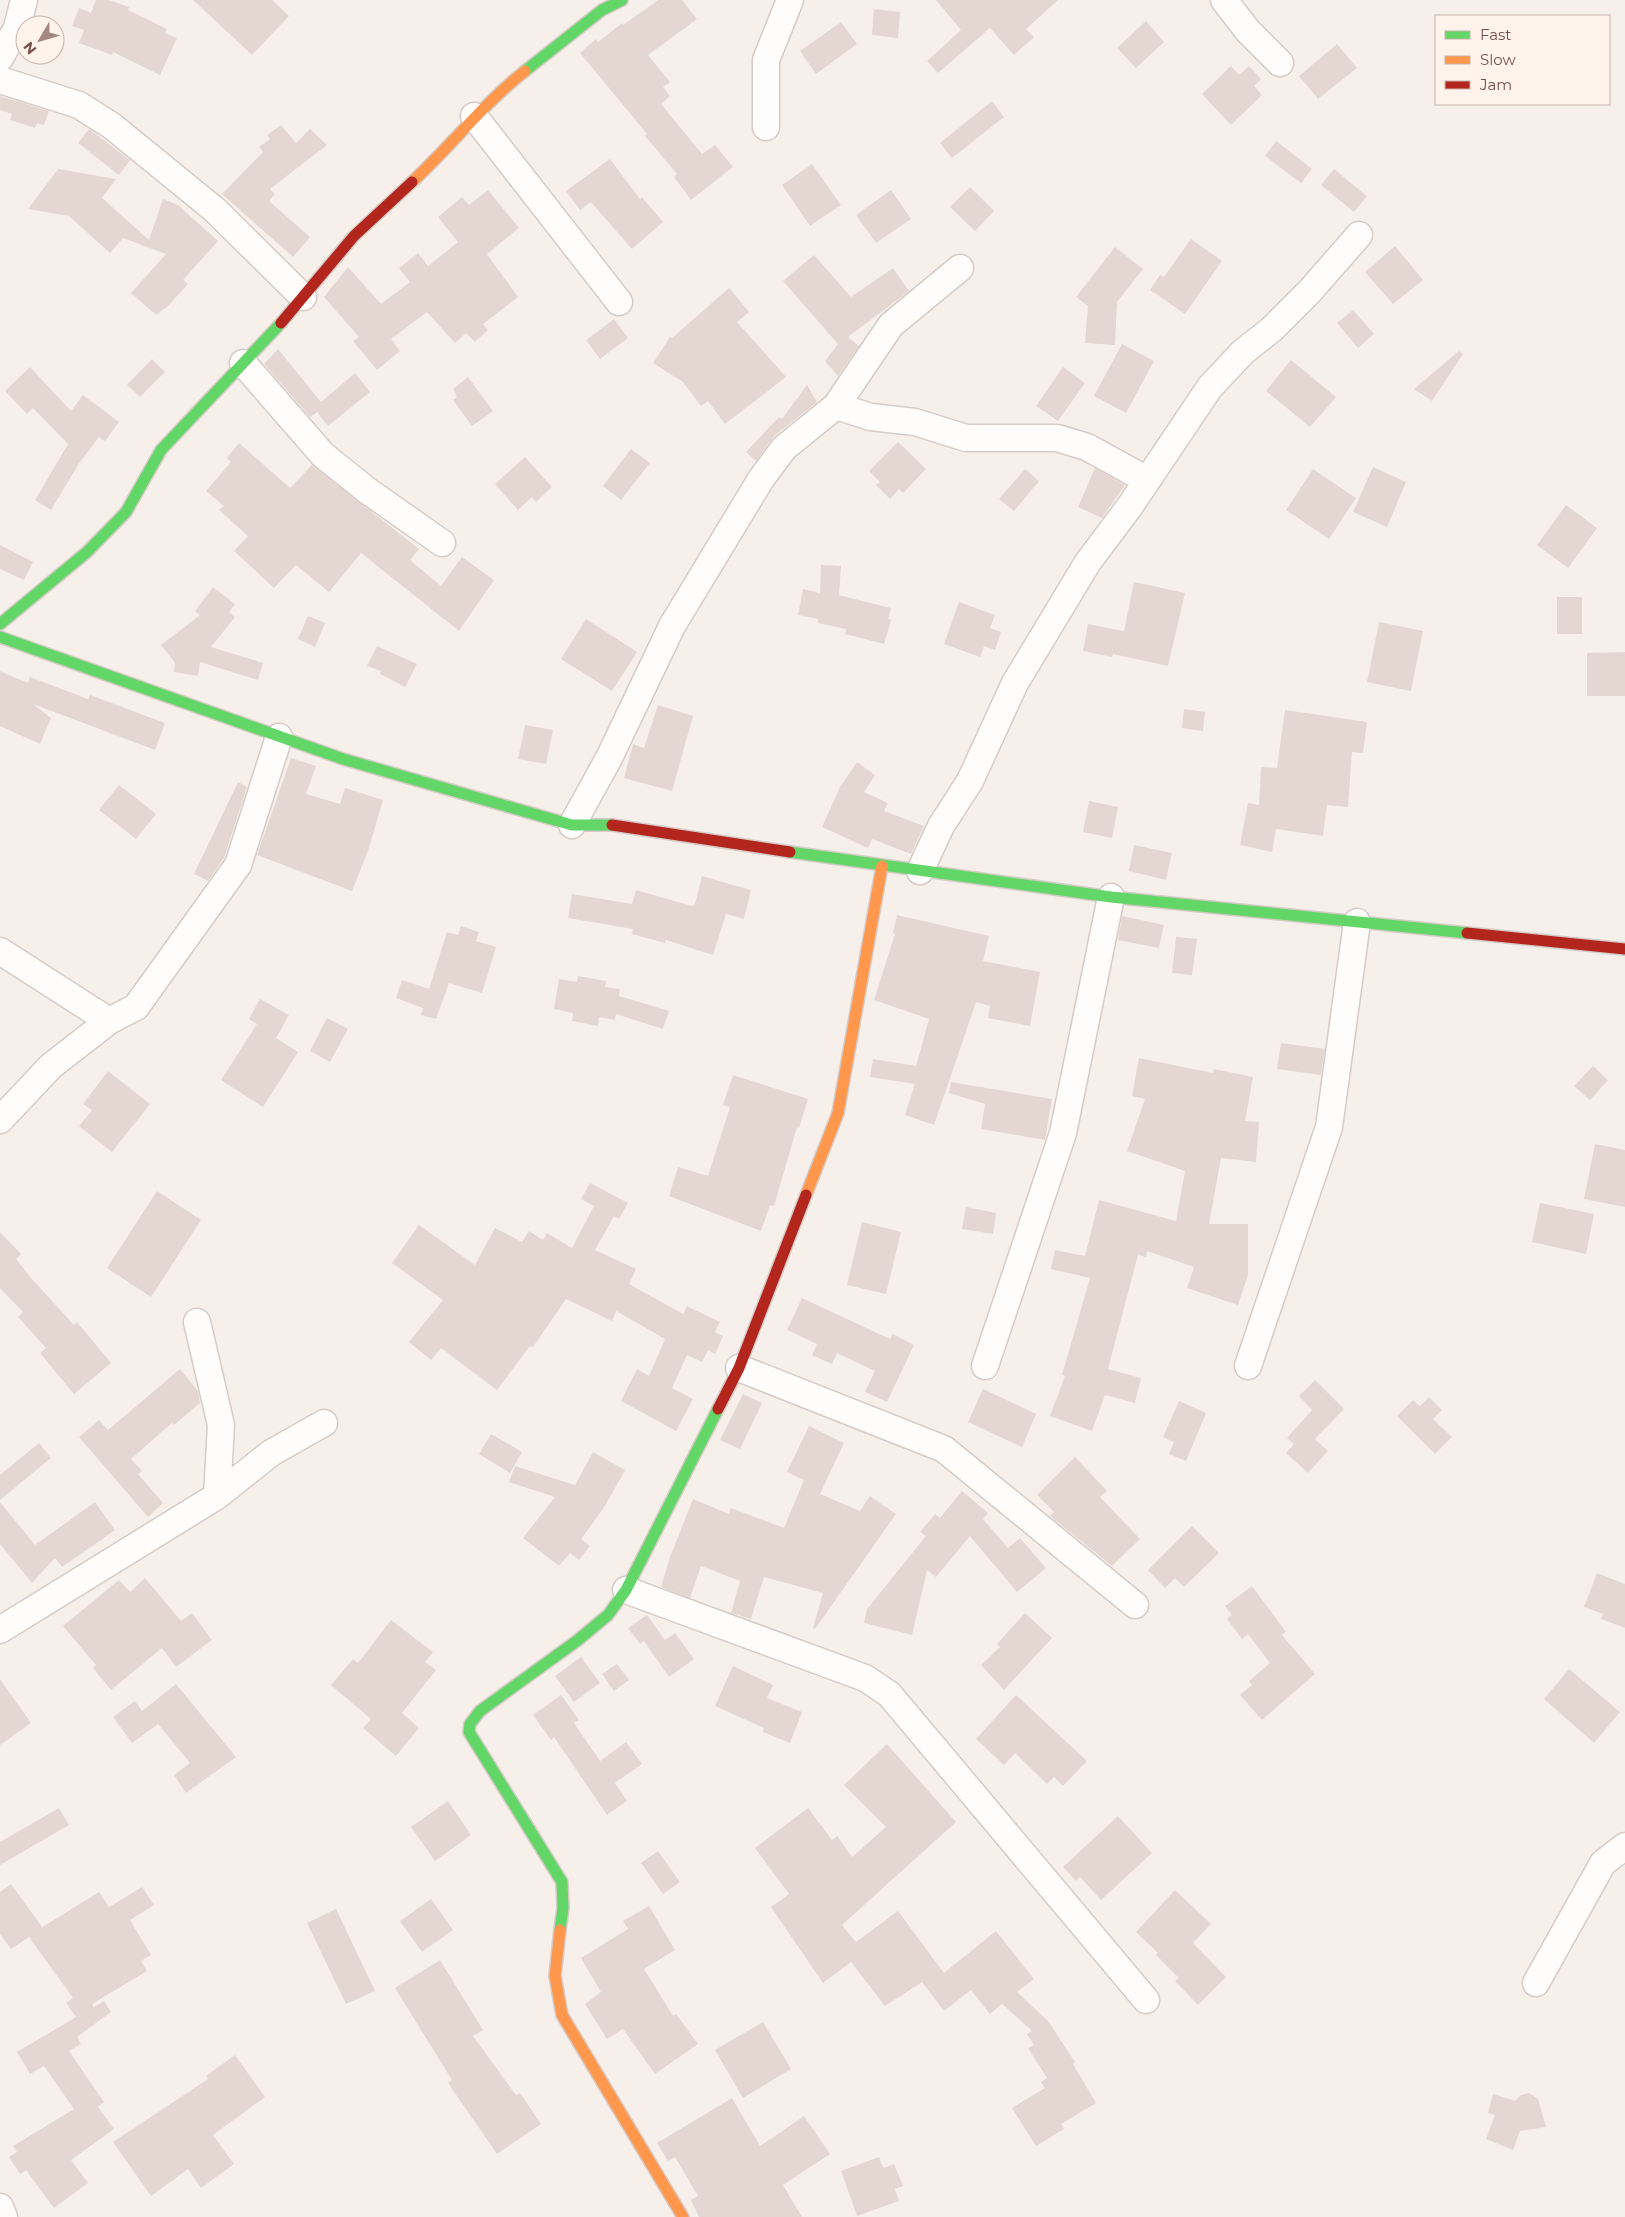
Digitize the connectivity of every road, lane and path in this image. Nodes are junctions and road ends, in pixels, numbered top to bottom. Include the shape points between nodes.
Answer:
1 (24, 0) edge
2 (622, 0) edge
3 (790, 0) edge
4 (1224, 0) edge
5 (0, 58) edge
6 (1280, 63) dead end
7 (0, 80) edge
8 (474, 116) junction
9 (766, 127) dead end
10 (1359, 235) dead end
11 (960, 268) dead end
12 (304, 297) junction
13 (619, 302) dead end
14 (243, 362) junction
15 (836, 406) junction
16 (1148, 480) junction
17 (442, 543) dead end
18 (0, 624) edge
19 (0, 637) edge
20 (279, 738) junction
21 (572, 825) junction
22 (882, 866) junction
23 (920, 871) junction
24 (1111, 897) junction
25 (1357, 922) junction
26 (1625, 949) edge
27 (0, 951) edge
28 (109, 1021) junction
29 (0, 1120) edge
30 (197, 1322) dead end
31 (985, 1366) dead end
32 (1248, 1366) dead end
33 (739, 1368) junction
34 (324, 1422) dead end
35 (217, 1496) junction
36 (626, 1590) junction
37 (1135, 1605) dead end
38 (0, 1630) edge
39 (1625, 1846) edge
40 (1536, 1983) dead end
41 (1146, 2000) dead end
42 (0, 2207) edge
43 (4, 2217) edge
44 (683, 2217) edge

1 - 5 street via 17,28
2 - 8 street via 602,10 508,84
3 - 9 street via 766,60
4 - 6 street via 1248,31
7 - 12 street via 79,105 112,126 215,210
8 - 12 street via 438,158 354,236
8 - 13 street
10 - 16 street via 1310,291 1210,387
11 - 15 street via 891,326
12 - 14 street
14 - 17 street via 323,455
14 - 18 street via 161,450 126,512 87,552
15 - 16 street via 871,417 915,422 966,438 1058,438 1087,448
15 - 21 street via 784,448 761,479 672,626 609,758
16 - 23 street via 1088,562 1015,684 970,780 941,826
19 - 20 street
20 - 21 street
20 - 28 street via 238,866 136,1007
21 - 22 street via 604,824
22 - 23 street
22 - 33 street via 838,1113
23 - 24 street
24 - 25 street
24 - 31 street via 1063,1133
25 - 26 street
25 - 32 street via 1328,1127
27 - 28 street
28 - 29 street via 51,1066
30 - 35 street via 221,1426
33 - 36 street
33 - 37 street via 944,1448
34 - 35 street via 271,1453
35 - 38 street
36 - 41 street via 865,1678 889,1694
36 - 44 street via 608,1615 578,1640 480,1711 470,1724 469,1732 562,1882 563,1908 555,1976 562,2015
39 - 40 street via 1602,1863
42 - 43 street

